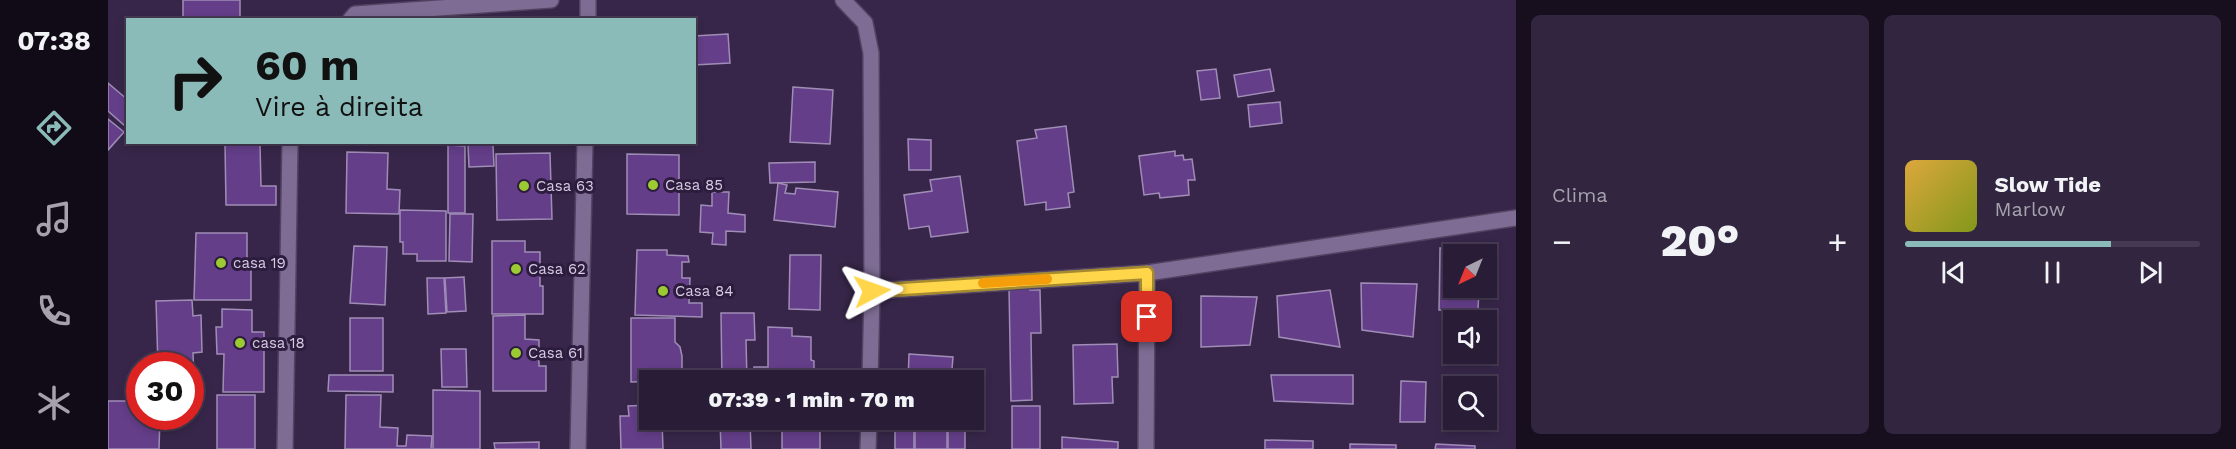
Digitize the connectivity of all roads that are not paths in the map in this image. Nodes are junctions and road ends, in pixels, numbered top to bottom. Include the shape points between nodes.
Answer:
1 (551, 0) edge
2 (588, 0) edge
3 (843, 0) edge
4 (352, 18) edge
5 (588, 18) edge
6 (290, 144) edge
7 (585, 144) edge
8 (1516, 218) edge
9 (1147, 273) junction
10 (872, 291) junction
11 (870, 370) edge
12 (869, 430) edge
13 (285, 449) edge
14 (578, 449) edge
15 (868, 449) edge
16 (1146, 449) edge

1 - 4 street via 355,14
2 - 5 street
3 - 10 street via 865,23 871,53
6 - 13 street
7 - 14 street
8 - 9 street
9 - 10 street
9 - 16 street
10 - 11 street
12 - 15 street

